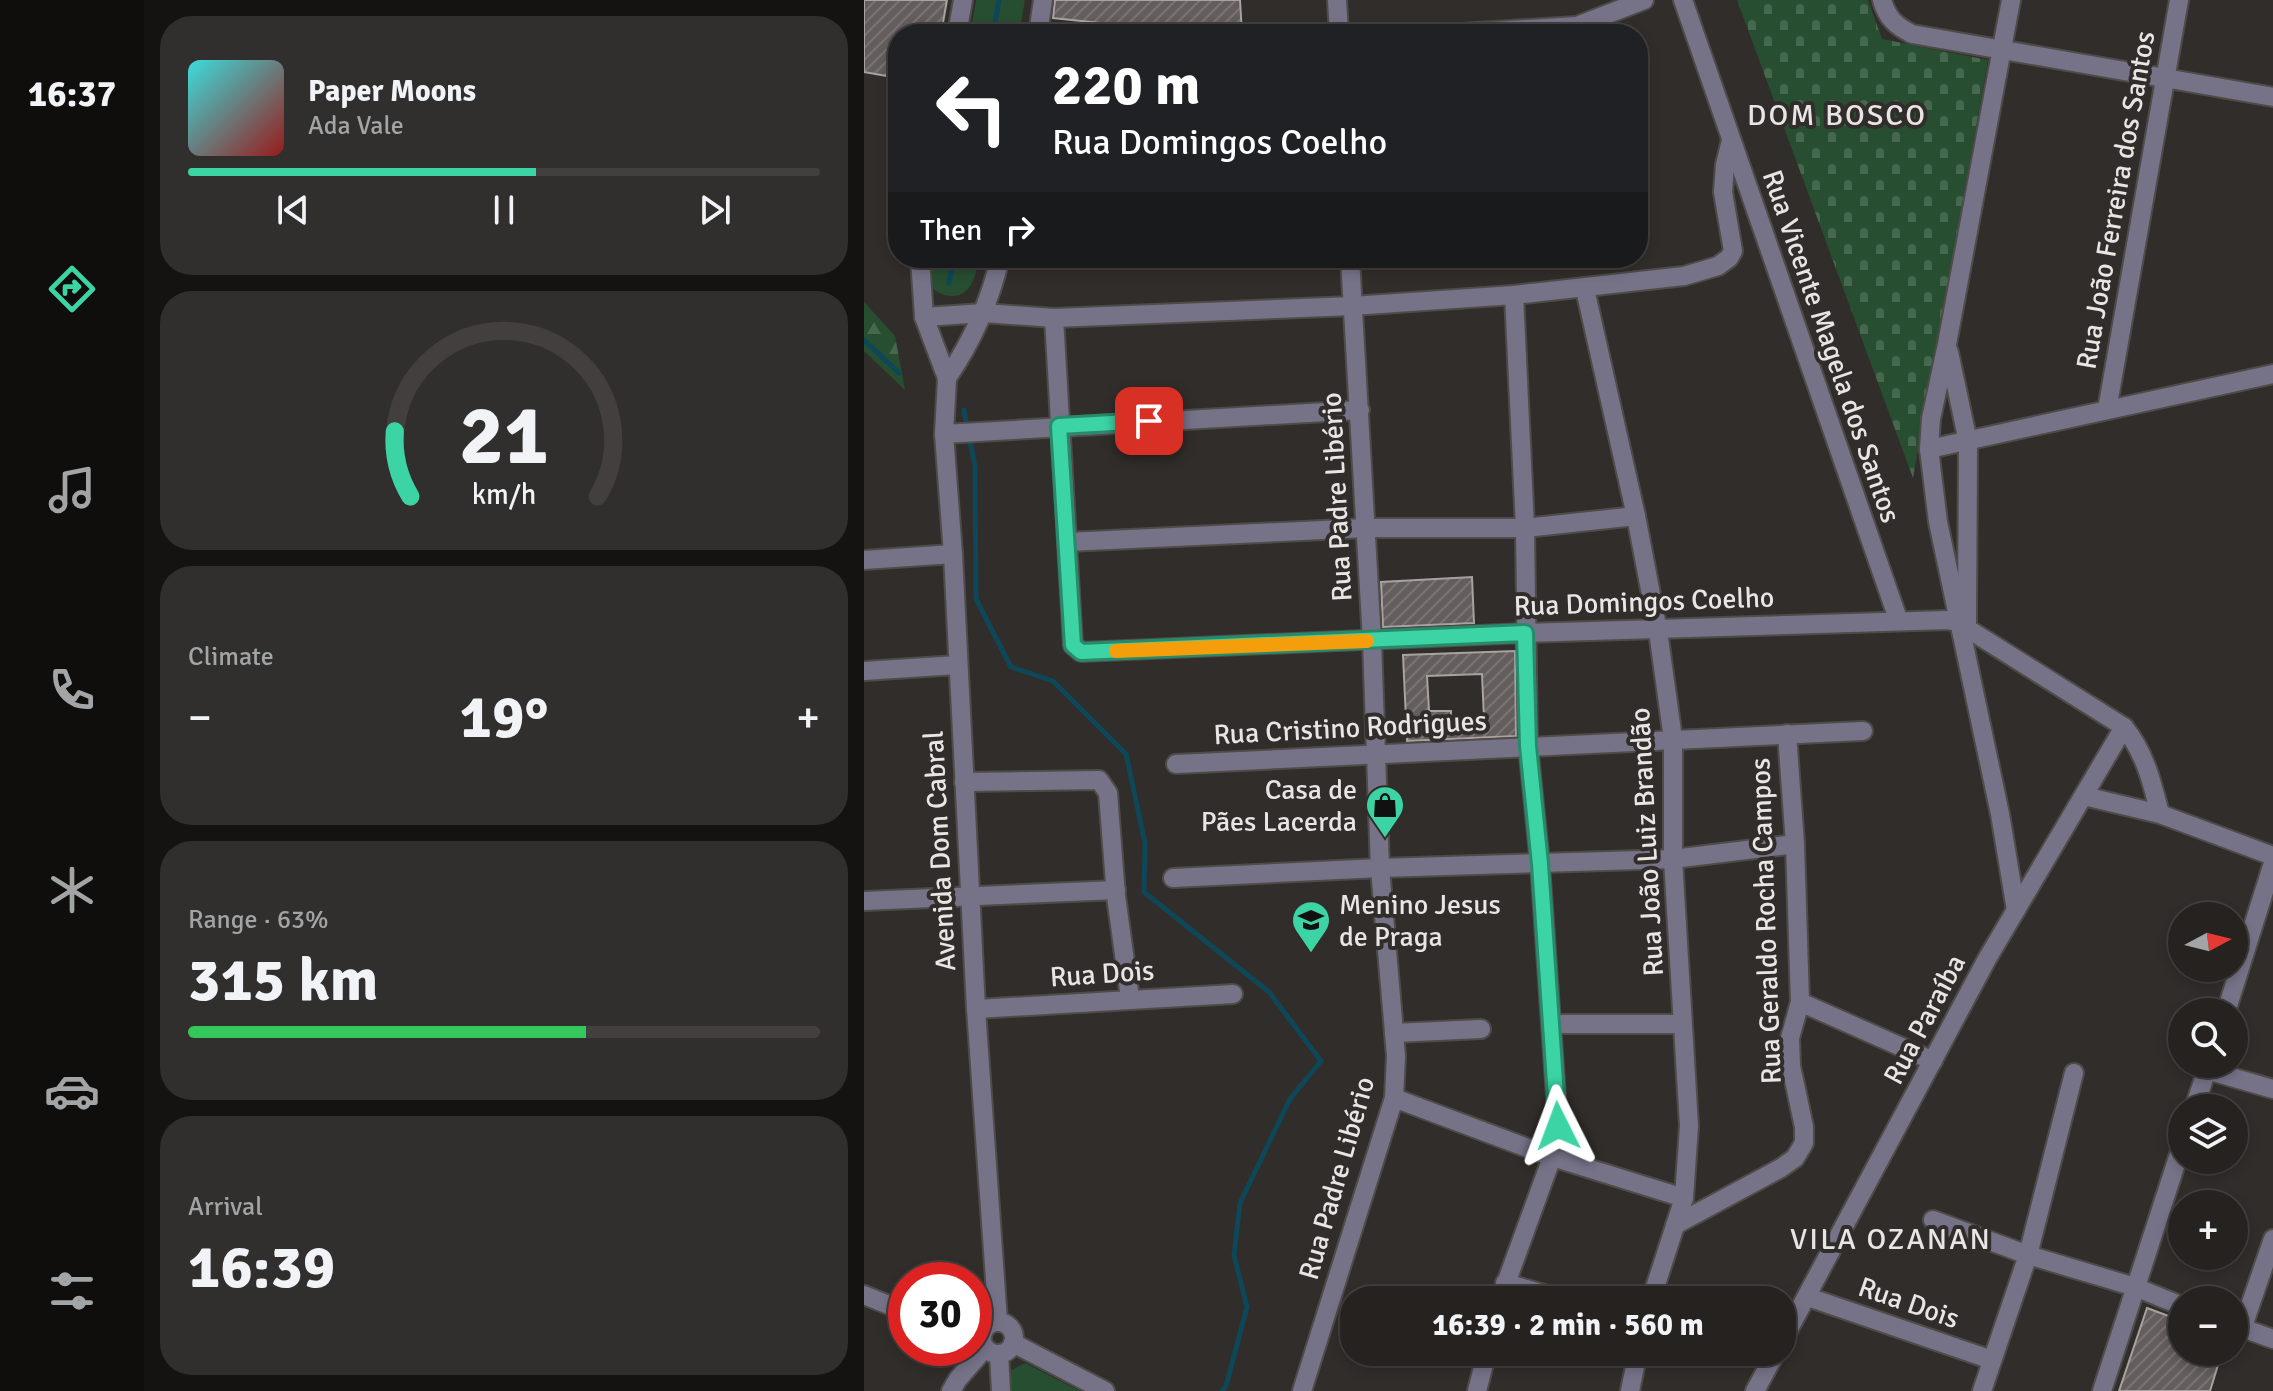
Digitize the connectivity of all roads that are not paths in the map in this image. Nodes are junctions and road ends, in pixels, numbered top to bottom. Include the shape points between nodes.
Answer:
1 (963, 0) edge
2 (1043, 0) edge
3 (1337, 0) edge
4 (1644, 0) edge
5 (1683, 0) edge
6 (1882, 0) edge
7 (2011, 0) edge
8 (2179, 0) edge
9 (959, 24) edge
10 (1039, 24) edge
11 (1338, 24) edge
12 (1582, 24) edge
13 (2002, 50) junction
14 (2166, 76) junction
15 (2273, 97) edge
16 (1731, 140) junction
17 (918, 268) edge
18 (997, 268) edge
19 (1350, 268) edge
20 (1585, 289) junction
21 (1514, 295) junction
22 (1352, 306) junction
23 (984, 313) junction
24 (924, 317) junction
25 (1054, 318) junction
26 (1947, 344) junction
27 (2273, 374) edge
28 (947, 378) junction
29 (1360, 410) junction
30 (2107, 410) junction
31 (1059, 426) junction
32 (950, 434) junction
33 (1968, 442) junction
34 (1929, 449) junction
35 (1636, 516) junction
36 (1365, 528) junction
37 (1525, 528) junction
38 (1967, 536) junction
39 (1942, 539) junction
40 (1067, 542) junction
41 (953, 554) junction
42 (864, 560) edge
43 (1898, 619) junction
44 (1658, 631) junction
45 (1525, 633) junction
46 (1963, 633) junction
47 (1372, 641) junction
48 (957, 665) junction
49 (864, 671) edge
50 (2124, 727) junction
51 (1863, 731) dead end
52 (1787, 734) junction
53 (1673, 739) junction
54 (1528, 746) junction
55 (1375, 756) junction
56 (1176, 764) dead end
57 (964, 782) junction
58 (2084, 796) junction
59 (2160, 814) junction
60 (1795, 844) junction
61 (2273, 856) edge
62 (1673, 859) junction
63 (2273, 863) edge
64 (1540, 864) junction
65 (1380, 868) junction
66 (1173, 878) dead end
67 (1116, 890) junction
68 (970, 897) junction
69 (864, 901) edge
70 (2016, 910) junction
71 (1233, 994) dead end
72 (1130, 998) junction
73 (2230, 998) edge
74 (1800, 1002) junction
75 (976, 1009) junction
76 (1552, 1024) junction
77 (1682, 1024) junction
78 (1481, 1029) dead end
79 (1394, 1033) junction
80 (1933, 1061) junction
81 (2074, 1073) dead end
82 (2240, 1078) edge
83 (2273, 1089) edge
84 (1394, 1098) junction
85 (1552, 1157) junction
86 (2172, 1174) edge
87 (1684, 1198) junction
88 (1933, 1220) dead end
89 (1675, 1225) junction
90 (2273, 1239) edge
91 (2028, 1255) junction
92 (988, 1262) edge
93 (1504, 1286) edge
94 (1655, 1286) edge
95 (2135, 1287) junction
96 (864, 1295) edge
97 (1808, 1297) junction
98 (2168, 1300) edge
99 (2248, 1302) edge
100 (888, 1305) edge
101 (1796, 1318) edge
102 (2248, 1330) edge
103 (992, 1338) edge
104 (2273, 1339) edge
105 (1992, 1360) junction
106 (969, 1366) edge
107 (1483, 1366) edge
108 (1635, 1366) edge
109 (1768, 1366) edge
110 (951, 1391) edge
111 (1001, 1391) edge
112 (1105, 1391) edge
113 (1302, 1391) edge
114 (1477, 1391) edge
115 (1630, 1391) edge
116 (1755, 1391) edge
117 (1982, 1391) edge
118 (2102, 1391) edge

1 - 9 street
2 - 10 street
3 - 11 street
4 - 12 street
5 - 16 street, Rua Vicente Magela dos Santos
6 - 13 street via 1897,26 1912,34
7 - 13 street
8 - 14 street, Rua João Ferreira dos Santos
13 - 14 street
13 - 26 street
14 - 15 street
14 - 30 street, Rua João Ferreira dos Santos
16 - 20 street via 1723,177 1733,242 1729,258 1684,276
16 - 43 street, Rua Vicente Magela dos Santos
17 - 24 street
18 - 23 street
19 - 22 street, Rua Padre Libério
20 - 21 street
20 - 35 street, Rua João Luiz Brandão
21 - 22 street
21 - 37 street
22 - 25 street
22 - 29 street, Rua Padre Libério
23 - 24 street
23 - 25 street
23 - 28 street
24 - 28 street
25 - 31 street
26 - 33 street
26 - 34 street
27 - 30 street
28 - 32 street, Avenida Dom Cabral
29 - 31 street
29 - 36 street, Rua Padre Libério
30 - 33 street
31 - 32 street
31 - 40 street
32 - 41 street, Avenida Dom Cabral
33 - 34 street
33 - 38 street
34 - 39 street
35 - 37 street
35 - 44 street, Rua João Luiz Brandão
36 - 37 street
36 - 40 street
36 - 47 street, Rua Padre Libério
37 - 45 street
38 - 39 street
38 - 46 street
39 - 46 street
40 - 47 street, Rua Domingos Coelho via 1073,645 1081,652
41 - 42 street
41 - 48 street, Avenida Dom Cabral
43 - 44 street, Rua Domingos Coelho
43 - 46 street, Rua Domingos Coelho via 1948,620
44 - 45 street, Rua Domingos Coelho
44 - 53 street, Rua João Luiz Brandão
45 - 47 street, Rua Domingos Coelho
45 - 54 street
46 - 50 street
46 - 70 street
47 - 55 street, Rua Padre Libério
48 - 49 street
48 - 57 street, Avenida Dom Cabral
50 - 58 street, Rua Paraíba
50 - 59 street via 2139,745
51 - 52 street, Rua Cristino Rodrigues
52 - 53 street, Rua Cristino Rodrigues
52 - 60 street, Rua Geraldo Rocha Campos
53 - 54 street, Rua Cristino Rodrigues
53 - 62 street, Rua João Luiz Brandão
54 - 55 street, Rua Cristino Rodrigues
54 - 64 street
55 - 56 street, Rua Cristino Rodrigues
55 - 65 street, Rua Padre Libério
57 - 67 street via 1099,780 1108,793
57 - 68 street, Avenida Dom Cabral
58 - 59 street
58 - 70 street, Rua Paraíba
59 - 61 street
60 - 62 street
60 - 74 street, Rua Geraldo Rocha Campos
62 - 64 street
62 - 77 street, Rua João Luiz Brandão
63 - 73 street
64 - 65 street
64 - 76 street
65 - 66 street
65 - 79 street, Rua Padre Libério
67 - 68 street
67 - 72 street
68 - 69 street
68 - 75 street, Avenida Dom Cabral
70 - 80 street, Rua Paraíba
71 - 72 street, Rua Dois
72 - 75 street, Rua Dois
74 - 80 street
74 - 89 street, Rua Geraldo Rocha Campos via 1790,1038 1804,1143 1781,1168
75 - 92 street, Avenida Dom Cabral
76 - 77 street
76 - 85 street via 1558,1126
77 - 87 street, Rua João Luiz Brandão via 1689,1126
78 - 79 street
79 - 84 street, Rua Padre Libério
80 - 97 street, Rua Paraíba
81 - 91 street
82 - 83 street
84 - 85 street
84 - 113 street, Rua Padre Libério
85 - 87 street
85 - 93 street
86 - 95 street
87 - 89 street, Rua João Luiz Brandão
88 - 91 street
89 - 94 street, Rua João Luiz Brandão
90 - 99 street
91 - 95 street
91 - 105 street
95 - 98 street
95 - 118 street
96 - 100 street
97 - 101 street, Rua Paraíba
97 - 105 street, Rua Dois
102 - 104 street
103 - 111 street, Avenida Dom Cabral
103 - 112 street
105 - 117 street
106 - 110 street
107 - 114 street
108 - 115 street
109 - 116 street

